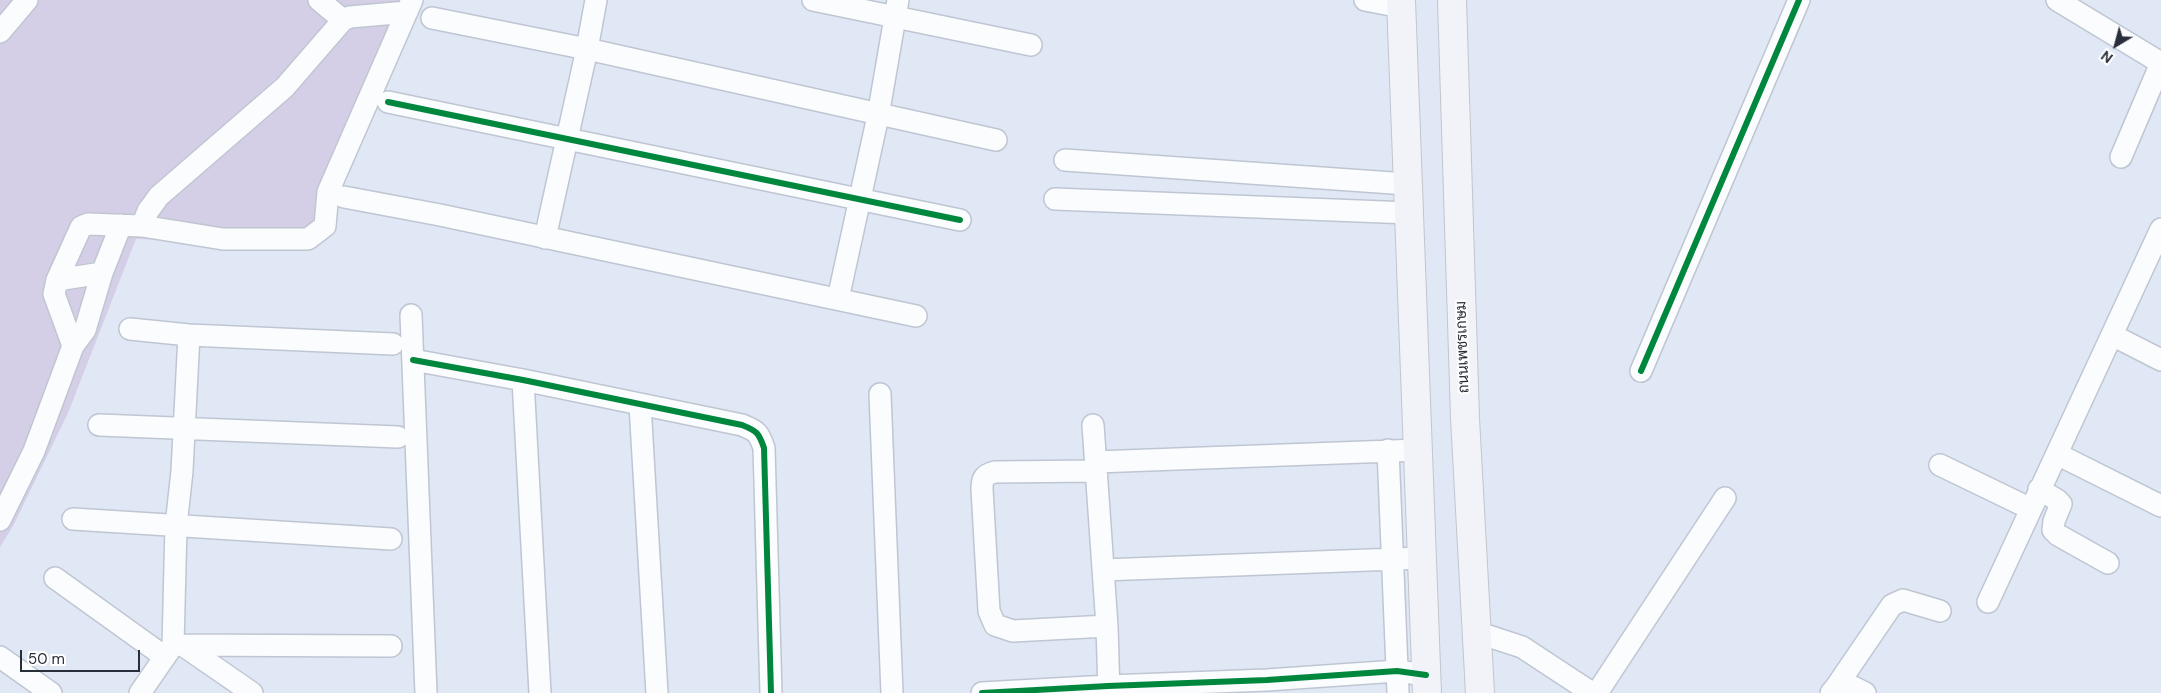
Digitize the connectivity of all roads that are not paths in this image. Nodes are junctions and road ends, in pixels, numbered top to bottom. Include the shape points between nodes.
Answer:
1 (27, 0) edge
2 (319, 0) edge
3 (596, 0) edge
4 (813, 0) edge
5 (1365, 0) edge
6 (1452, 0) edge
7 (1799, 0) edge
8 (2057, 0) edge
9 (1401, 4) edge
10 (410, 6) edge
11 (897, 8) edge
12 (432, 18) dead end
13 (344, 20) junction
14 (0, 32) edge
15 (1031, 45) dead end
16 (587, 49) junction
17 (2161, 63) edge
18 (388, 102) dead end
19 (878, 116) junction
20 (566, 139) junction
21 (996, 140) dead end
22 (2121, 157) dead end
23 (1065, 160) dead end
24 (1408, 184) junction
25 (344, 197) dead end
26 (1056, 199) dead end
27 (859, 200) junction
28 (1409, 214) junction
29 (960, 220) dead end
30 (121, 226) junction
31 (142, 226) junction
32 (2161, 229) edge
33 (545, 238) junction
34 (102, 273) junction
35 (57, 280) junction
36 (838, 299) junction
37 (411, 315) dead end
38 (916, 316) dead end
39 (130, 329) dead end
40 (190, 335) junction
41 (2112, 335) junction
42 (393, 344) dead end
43 (73, 346) junction
44 (413, 360) junction
45 (2161, 360) edge
46 (1641, 371) dead end
47 (523, 380) junction
48 (880, 394) dead end
49 (640, 405) junction
50 (98, 425) dead end
51 (1093, 425) dead end
52 (184, 429) junction
53 (398, 436) dead end
54 (1388, 450) junction
55 (1418, 450) junction
56 (2057, 454) junction
57 (1940, 465) dead end
58 (1096, 467) junction
59 (1724, 498) dead end
60 (2035, 499) junction
61 (2161, 506) edge
62 (73, 519) dead end
63 (0, 520) edge
64 (176, 526) junction
65 (391, 539) dead end
66 (1422, 558) junction
67 (1393, 560) junction
68 (2108, 563) dead end
69 (1103, 570) junction
70 (55, 578) dead end
71 (1988, 602) dead end
72 (1940, 610) dead end
73 (1107, 626) junction
74 (1476, 632) junction
75 (391, 646) dead end
76 (174, 649) junction
77 (0, 657) edge
78 (1396, 671) junction
79 (1427, 684) edge
80 (1109, 689) edge
81 (1833, 690) edge
82 (51, 693) edge
83 (140, 693) edge
84 (252, 693) edge
85 (426, 693) edge
86 (540, 693) edge
87 (657, 693) edge
88 (771, 693) edge
89 (892, 693) edge
90 (982, 693) edge
91 (1398, 693) edge
92 (1480, 693) edge
93 (1592, 693) edge
94 (1596, 693) edge
95 (1865, 693) edge

1 - 14 street
2 - 13 street
3 - 16 street
4 - 11 street
5 - 9 street
6 - 74 main road, ถนนเพชรเกษม via 1465,418
7 - 46 street
8 - 17 street
9 - 24 main road
10 - 13 street
10 - 31 street via 328,192 325,226 308,239 223,239
11 - 15 street
11 - 19 street
12 - 16 street
13 - 31 street via 285,87 159,196
16 - 19 street
16 - 20 street
17 - 22 street
18 - 20 street
19 - 21 street
19 - 27 street
20 - 27 street
20 - 33 street
23 - 24 street
24 - 28 main road
25 - 33 street
26 - 28 street
27 - 29 street
27 - 36 street
28 - 55 main road
30 - 31 street
30 - 34 street
30 - 35 street via 88,224 81,227
32 - 41 street
33 - 36 street
34 - 35 street
34 - 43 street via 85,330
35 - 43 street via 54,294
36 - 38 street
37 - 44 street
39 - 40 street
40 - 42 street
40 - 52 street
41 - 45 street
41 - 56 street
43 - 63 street via 34,451
44 - 47 street
44 - 85 street
47 - 49 street
47 - 86 street
48 - 89 street
49 - 87 street
49 - 88 street via 742,424 760,436 764,448
50 - 52 street
51 - 58 street
52 - 53 street
52 - 64 street
54 - 55 street
54 - 58 street
54 - 67 street
55 - 66 main road
56 - 60 street
56 - 61 street
57 - 60 street
58 - 69 street
58 - 73 street via 986,475 982,489 989,611 995,625 1013,630
59 - 94 street
60 - 68 street via 2057,500 2061,504 2053,530
60 - 71 street
62 - 64 street
64 - 65 street
64 - 76 street
66 - 67 street
66 - 79 main road
67 - 69 street
67 - 78 street
69 - 73 street
70 - 76 street
72 - 81 street via 1903,600 1892,605
73 - 80 street
74 - 92 main road, ถนนเพชรเกษม
74 - 93 street via 1522,647
75 - 76 street
76 - 83 street
76 - 84 street
77 - 82 street
78 - 79 street
78 - 80 street
78 - 91 street
80 - 90 street
81 - 95 street via 1853,687

